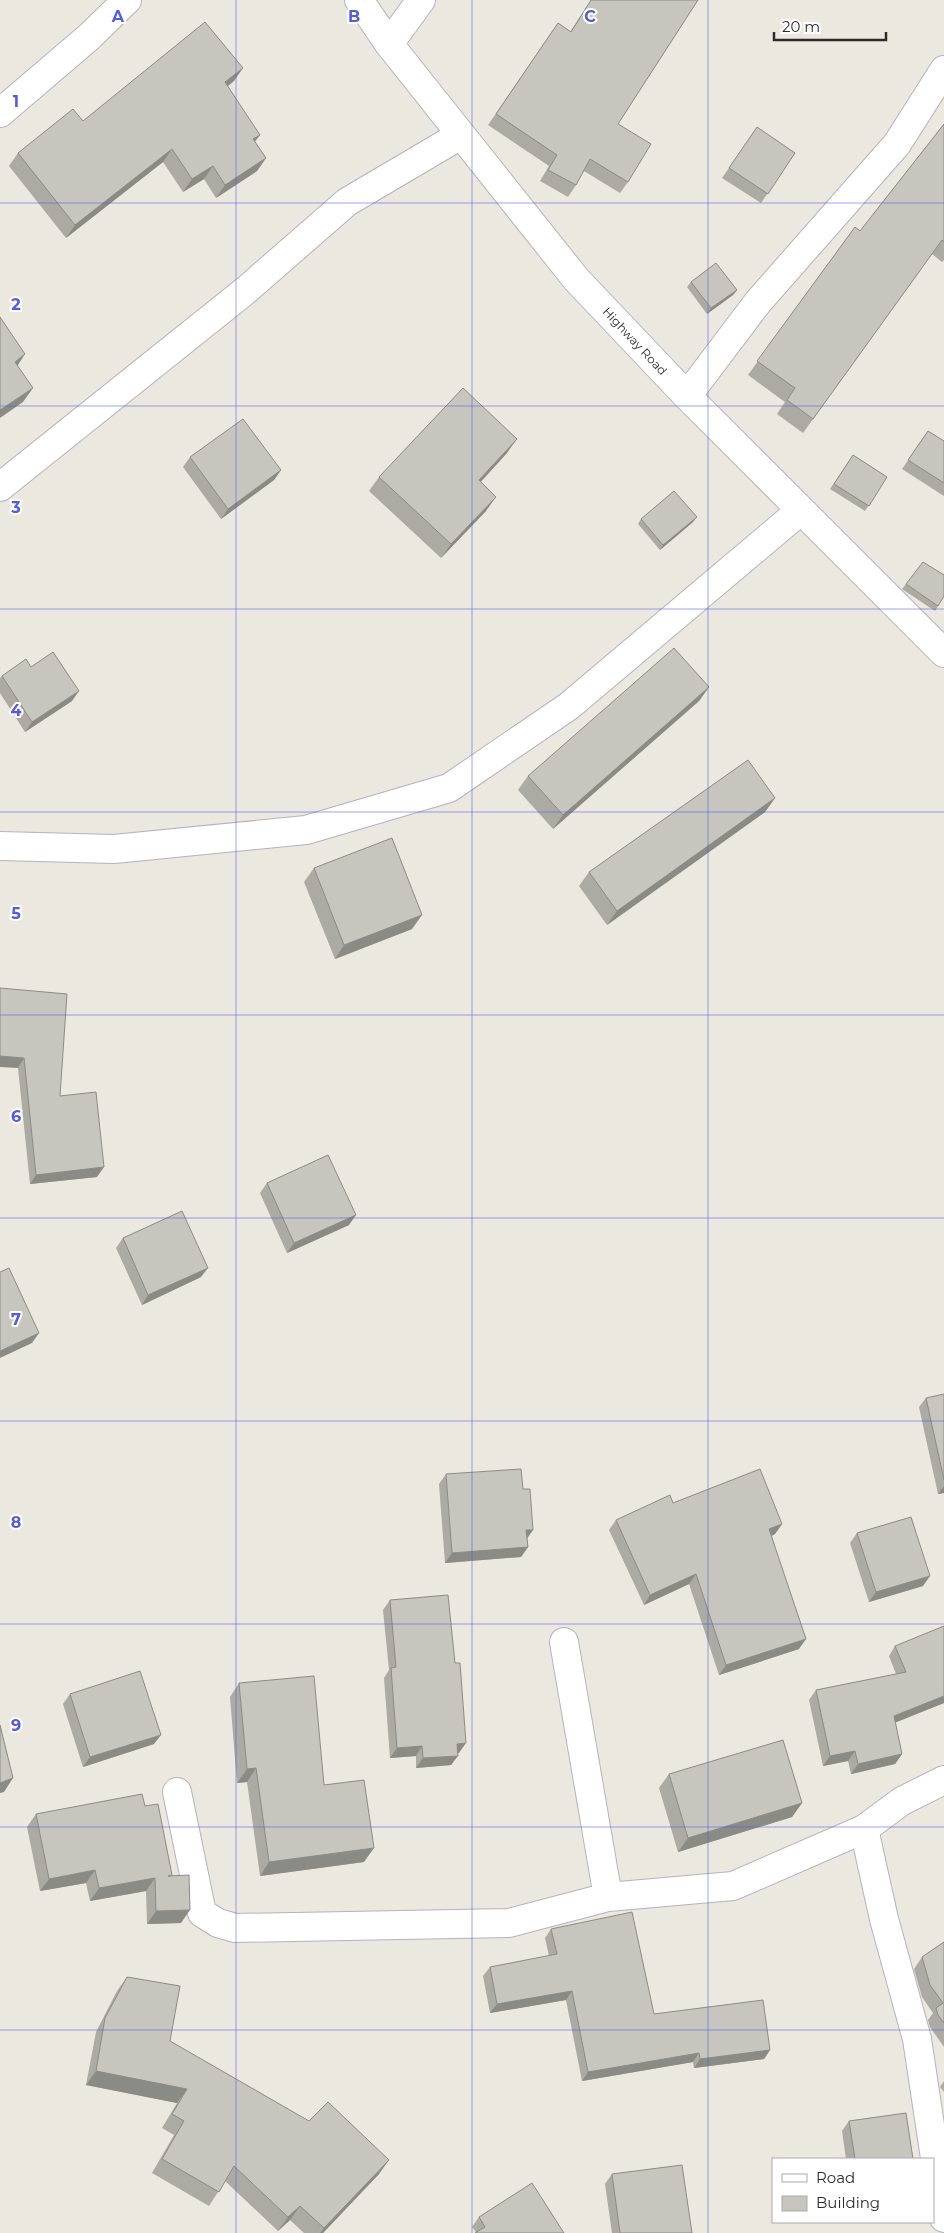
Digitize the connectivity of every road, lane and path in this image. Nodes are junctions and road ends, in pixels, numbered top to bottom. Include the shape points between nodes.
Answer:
1 (127, 0) edge
2 (359, 0) edge
3 (422, 0) edge
4 (388, 44) junction
5 (944, 70) edge
6 (0, 113) edge
7 (459, 136) junction
8 (686, 396) junction
9 (0, 487) edge
10 (800, 511) junction
11 (944, 653) edge
12 (0, 846) edge
13 (564, 1642) dead end
14 (944, 1780) edge
15 (177, 1792) dead end
16 (864, 1829) junction
17 (608, 1897) junction
18 (944, 2218) edge

1 - 6 street
2 - 4 street, Highway Road
3 - 4 street
4 - 7 street, Highway Road
5 - 8 street via 897,144 758,302
7 - 8 street, Highway Road via 576,279
7 - 9 street via 347,202 245,291
8 - 10 street, Highway Road
10 - 11 street, Highway Road
10 - 12 street via 569,706 449,788 306,830 114,849
13 - 17 street
14 - 16 street via 902,1801
15 - 17 street via 202,1913 235,1928 509,1923
16 - 17 street via 733,1886
16 - 18 street via 884,1919 917,2039

